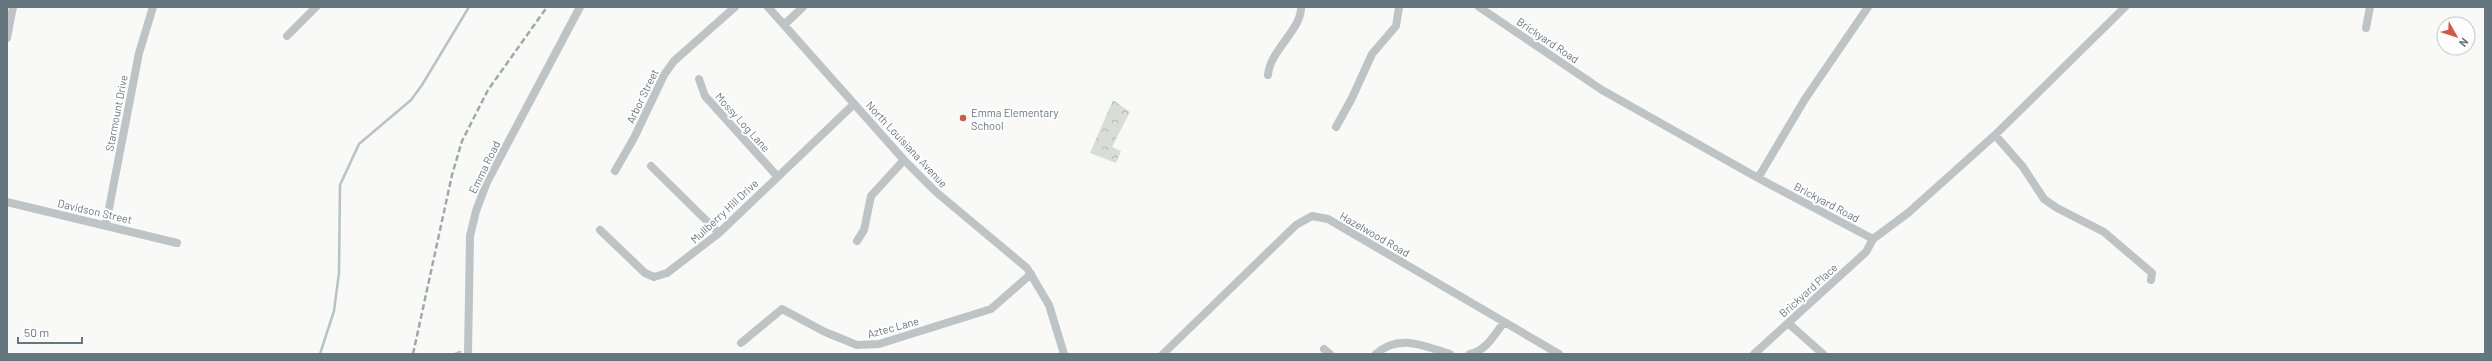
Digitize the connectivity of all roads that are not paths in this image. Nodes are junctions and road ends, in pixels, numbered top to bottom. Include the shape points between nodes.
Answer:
1 (13, 7) edge
2 (153, 7) edge
3 (316, 7) edge
4 (580, 7) edge
5 (735, 7) edge
6 (768, 7) edge
7 (804, 7) edge
8 (1302, 7) edge
9 (1399, 7) edge
10 (1479, 7) edge
11 (1868, 7) edge
12 (2125, 7) edge
13 (2370, 7) edge
14 (784, 25) junction
15 (2366, 28) dead end
16 (286, 36) dead end
17 (7, 38) edge
18 (1268, 75) dead end
19 (699, 79) dead end
20 (854, 104) junction
21 (1336, 127) dead end
22 (1995, 135) junction
23 (904, 160) junction
24 (651, 166) dead end
25 (615, 171) dead end
26 (777, 176) junction
27 (1758, 178) junction
28 (7, 202) edge
29 (106, 224) junction
30 (600, 230) dead end
31 (719, 234) junction
32 (1873, 239) junction
33 (857, 241) dead end
34 (177, 243) dead end
35 (1031, 274) junction
36 (2151, 280) dead end
37 (1504, 322) junction
38 (1788, 323) junction
39 (741, 343) dead end
40 (468, 354) edge
41 (1064, 354) edge
42 (1163, 354) edge
43 (1376, 354) edge
44 (1450, 354) edge
45 (1470, 354) edge
46 (1559, 354) edge
47 (1754, 354) edge
48 (1823, 354) edge

1 - 17 street
2 - 29 street, Starmount Drive via 139,53
3 - 16 street
4 - 40 street, Emma Road via 487,182 476,211 470,236
5 - 25 street, Arbor Street via 674,61 664,75
6 - 14 street, North Louisiana Avenue
7 - 14 street
8 - 18 street via 1300,16 1273,58
9 - 21 street via 1396,26 1372,54
10 - 27 street, Brickyard Road via 1602,90
11 - 27 street via 1805,99
12 - 22 street
13 - 15 street
14 - 20 street, North Louisiana Avenue
19 - 26 street, Mossy Log Lane via 704,96
20 - 23 street, North Louisiana Avenue
20 - 26 street, Mullberry Hill Drive
22 - 32 street via 1908,213
22 - 36 street via 2023,167 2044,198 2057,208 2109,235 2152,273
23 - 33 street via 871,196 864,230
23 - 35 street, North Louisiana Avenue via 936,192 1010,252
24 - 31 street
26 - 31 street, Mullberry Hill Drive
27 - 32 street, Brickyard Road
28 - 29 street, Davidson Street
29 - 34 street, Davidson Street
30 - 31 street, Mullberry Hill Drive via 645,273 654,277 667,273
32 - 38 street, Brickyard Place via 1866,252
35 - 39 street, Aztec Lane via 991,309 879,344 857,345 820,330 782,309
35 - 41 street, North Louisiana Avenue via 1049,305
37 - 42 street, Hazelwood Road via 1328,219 1312,216 1296,225
37 - 45 street via 1488,344 1476,353
37 - 46 street, Hazelwood Road
38 - 47 street, Brickyard Place
38 - 48 street
43 - 44 street via 1383,347 1406,341

